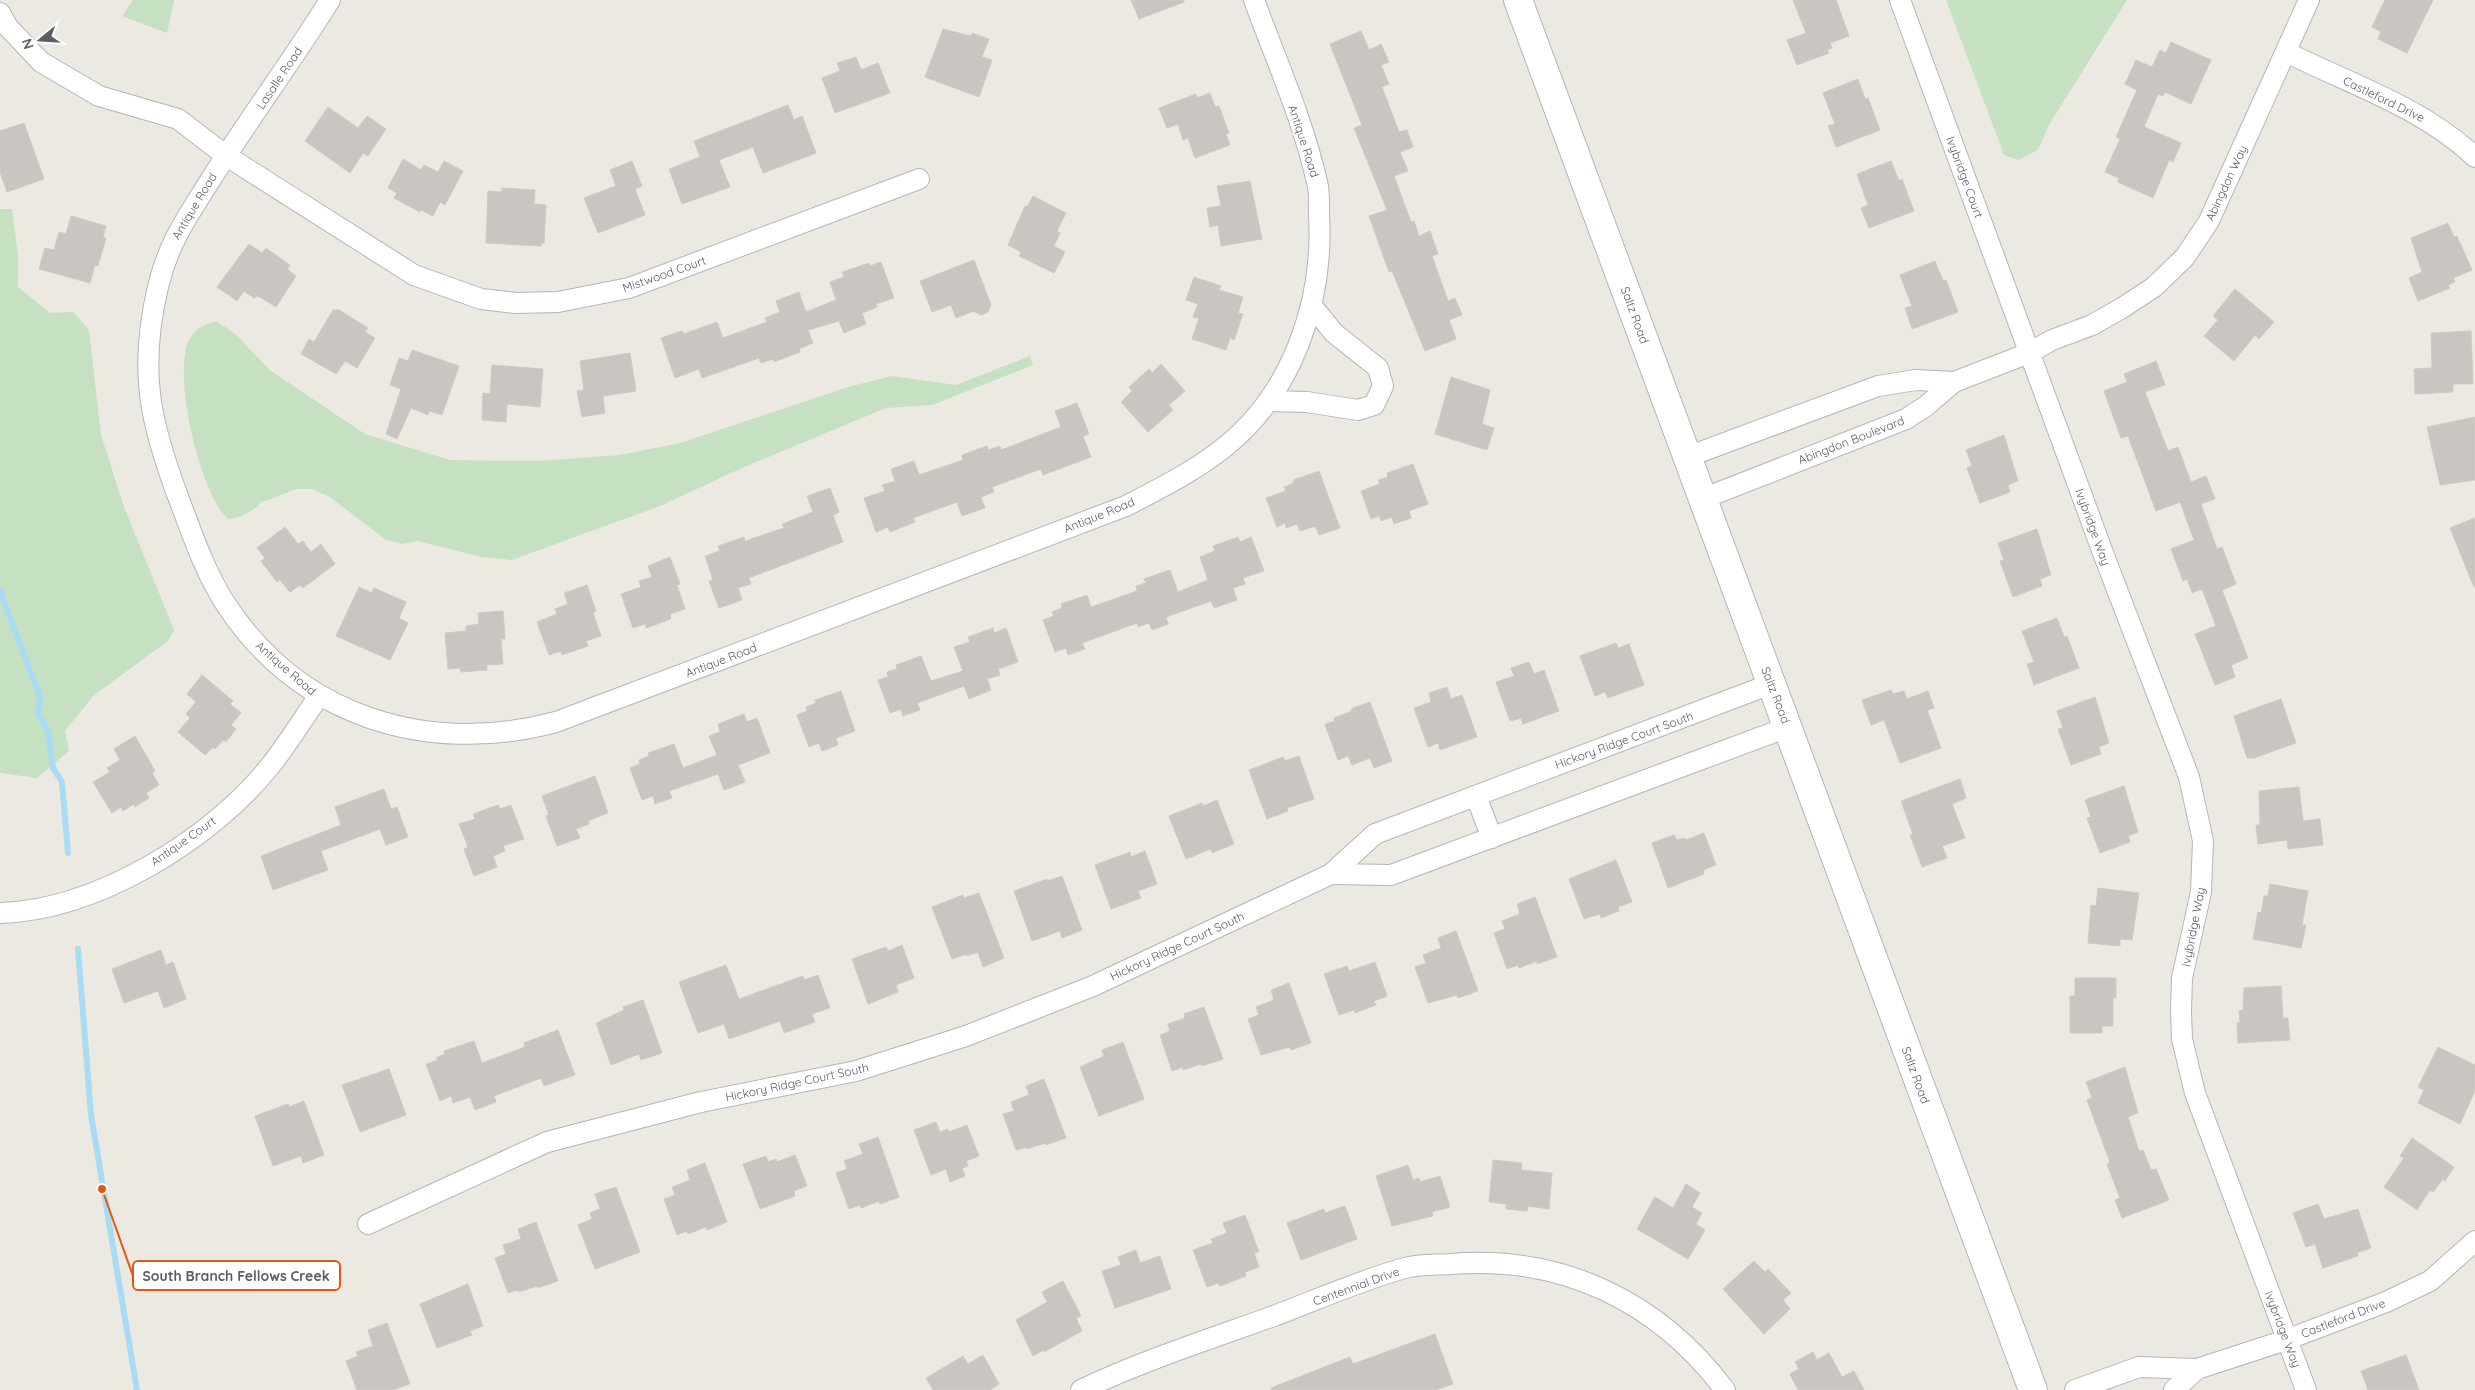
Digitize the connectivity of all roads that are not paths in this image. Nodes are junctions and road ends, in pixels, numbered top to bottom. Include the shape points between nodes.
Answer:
1 (330, 0) edge
2 (1254, 0) edge
3 (1518, 0) edge
4 (1900, 0) edge
5 (2309, 0) edge
6 (0, 13) edge
7 (2286, 52) junction
8 (225, 154) junction
9 (2475, 157) edge
10 (919, 179) dead end
11 (1312, 306) junction
12 (2029, 353) junction
13 (1954, 382) junction
14 (1269, 401) junction
15 (1687, 457) junction
16 (1702, 499) junction
17 (1772, 684) junction
18 (319, 696) junction
19 (1788, 727) junction
20 (1476, 796) junction
21 (1492, 838) junction
22 (1331, 874) junction
23 (0, 913) edge
24 (368, 1224) dead end
25 (2475, 1241) edge
26 (2286, 1340) junction
27 (2197, 1369) junction
28 (1081, 1390) edge
29 (1725, 1390) edge
30 (2032, 1390) edge
31 (2075, 1390) edge
32 (2174, 1390) edge
33 (2306, 1390) edge

1 - 8 street, Lasalle Road
2 - 11 street, Antique Road via 1302,130 1318,184 1321,246
3 - 15 street, Saltz Road
4 - 12 street, Ivybridge Court
5 - 7 street, Abingdon Way
6 - 8 street, Mistwood Court via 8,27 41,62 99,96 178,119
7 - 9 street, Castleford Drive via 2420,115
7 - 12 street, Abingdon Way via 2209,221 2185,257 2154,287 2122,308
8 - 10 street, Mistwood Court via 414,275 481,299 516,302 558,302 629,288
8 - 18 street, Antique Road via 175,235 158,287 146,366 152,414 161,451 192,535 224,601 242,628 267,655
11 - 14 street, Antique Road via 1290,364
11 - 14 street via 1334,333 1378,368 1383,386 1374,405 1358,410 1307,402
12 - 13 street, Abingdon Way
12 - 26 street, Ivybridge Way via 2189,777 2203,841 2201,892 2182,978 2182,1039 2195,1093
13 - 15 street via 1916,380 1878,386
13 - 16 street, Abingdon Boulevard via 1906,419
14 - 18 street, Antique Road via 1228,445 1190,472 1126,506 556,722 509,733 439,734 383,722
15 - 16 street, Saltz Road
16 - 17 street, Saltz Road
17 - 19 street, Saltz Road
17 - 20 street, Hickory Ridge Court South
18 - 23 street, Antique Court via 270,766 229,808 188,840 148,866 89,895 28,912
19 - 21 street, Hickory Ridge Court South
19 - 30 street, Saltz Road
20 - 21 street
20 - 22 street, Hickory Ridge Court South via 1375,834
21 - 22 street, Hickory Ridge Court South via 1391,875
22 - 24 street, Hickory Ridge Court South via 1093,986 966,1036 856,1072 701,1102 548,1142
25 - 26 street, Castleford Drive via 2430,1281 2386,1302
26 - 27 street, Castleford Drive
26 - 33 street, Ivybridge Way
27 - 31 street, Castleford Drive via 2139,1367
27 - 32 street, Castleford Drive
28 - 29 street, Centennial Drive via 1175,1352 1407,1268 1476,1262 1522,1264 1599,1286 1662,1324

